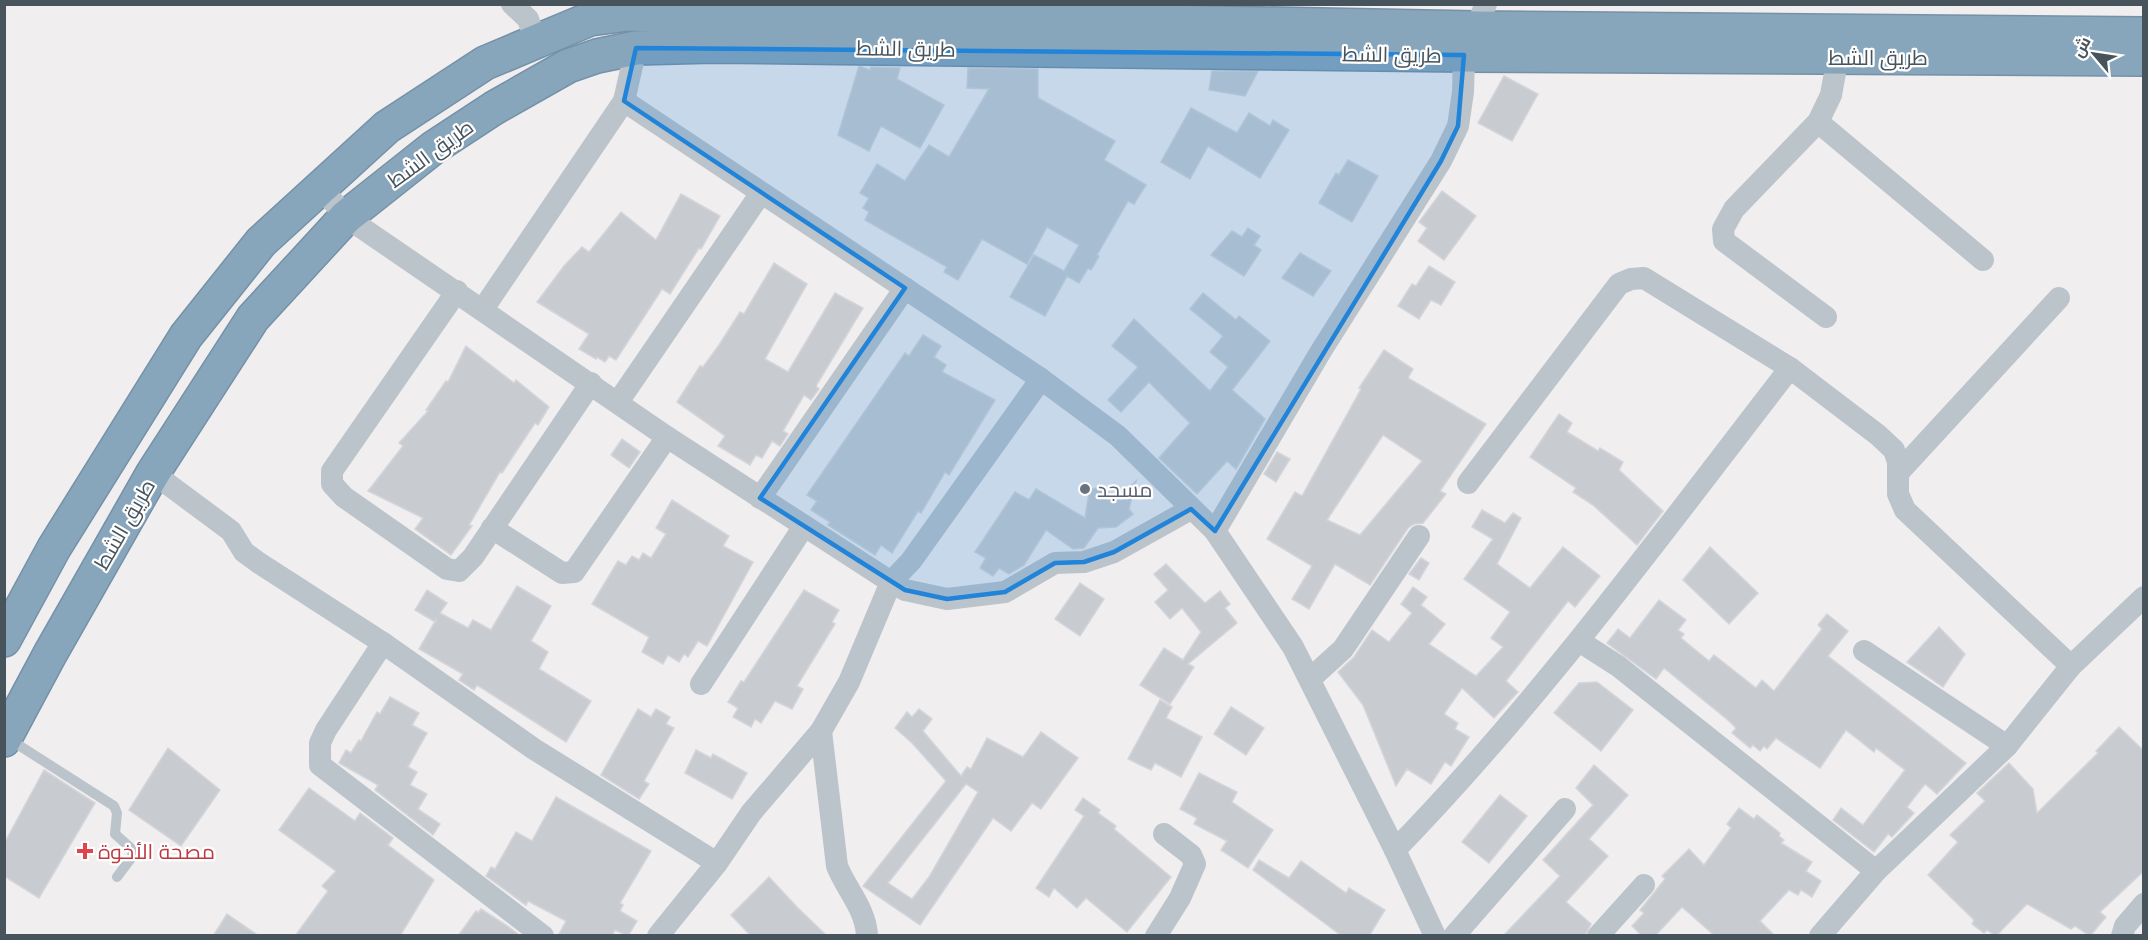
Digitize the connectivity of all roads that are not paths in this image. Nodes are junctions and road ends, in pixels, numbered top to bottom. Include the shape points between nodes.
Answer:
1 (1159, 13) edge
2 (528, 17) edge
3 (1475, 29) edge
4 (2144, 34) edge
5 (636, 48) junction
6 (1838, 56) junction
7 (2144, 59) edge
8 (624, 102) junction
9 (1818, 122) junction
10 (320, 186) junction
11 (761, 193) junction
12 (346, 217) junction
13 (1983, 260) dead end
14 (905, 288) junction
15 (457, 291) junction
16 (2059, 298) dead end
17 (483, 309) junction
18 (1826, 317) dead end
19 (1790, 368) junction
20 (1041, 379) junction
21 (591, 383) junction
22 (618, 402) junction
23 (667, 436) junction
24 (1898, 473) junction
25 (99, 474) junction
26 (1468, 483) dead end
27 (146, 486) junction
28 (760, 498) junction
29 (1191, 509) junction
30 (804, 526) junction
31 (492, 528) junction
32 (1215, 531) junction
33 (1419, 536) dead end
34 (891, 582) junction
35 (2144, 597) edge
36 (4, 640) edge
37 (1579, 641) junction
38 (383, 643) junction
39 (1864, 651) dead end
40 (2072, 666) junction
41 (1310, 679) junction
42 (701, 684) dead end
43 (821, 731) junction
44 (5, 739) edge
45 (2007, 746) junction
46 (1565, 809) dead end
47 (1164, 834) dead end
48 (1395, 850) junction
49 (717, 863) junction
50 (1876, 871) junction
51 (117, 877) dead end
52 (1644, 885) dead end
53 (2144, 904) edge
54 (543, 936) edge
55 (658, 936) edge
56 (867, 936) edge
57 (1156, 936) edge
58 (1435, 936) edge
59 (1454, 936) edge
60 (1598, 936) edge
61 (1820, 936) edge
62 (2122, 936) edge

1 - 2 highway, طريق الشط via 769,19 628,14 590,19
1 - 3 highway, طريق الشط
2 - 10 highway, طريق الشط via 485,63 387,127
3 - 4 highway, طريق الشط
3 - 5 highway, طريق الشط via 899,48
3 - 6 highway, طريق الشط
3 - 32 street via 1458,126 1442,161 1321,351
5 - 8 street
5 - 12 highway, طريق الشط via 568,66 494,108 433,148
6 - 7 highway, طريق الشط
6 - 9 street via 1831,95
8 - 11 street
8 - 17 street
9 - 13 street
9 - 18 street via 1734,209 1722,229 1724,241
10 - 12 street
10 - 25 highway, طريق الشط via 261,242 186,336
11 - 14 street
11 - 22 street
12 - 15 street
12 - 27 highway, طريق الشط via 253,318
14 - 20 street
14 - 28 street
15 - 17 street
15 - 31 street via 338,459 332,471 332,484 344,497 447,569 459,571
16 - 24 street
17 - 21 street
19 - 24 street via 1894,450
19 - 26 street via 1662,287 1644,278 1631,279 1619,284
19 - 37 street
20 - 29 street via 1118,436
20 - 34 street via 911,561
21 - 22 street
21 - 31 street
22 - 23 street
23 - 28 street
23 - 31 street via 574,572 562,573
24 - 40 street via 1898,494 1905,510
25 - 27 highway
25 - 36 highway, طريق الشط
27 - 38 street via 231,531 244,552
27 - 44 highway, طريق الشط
28 - 30 street
29 - 32 street
29 - 34 street via 1114,552 1084,562 1055,563 1005,592 947,599 905,590
30 - 34 street
30 - 42 street
32 - 41 street
33 - 41 street via 1343,649
34 - 43 street via 849,682
35 - 40 street
37 - 48 street via 1448,796
37 - 50 street via 1618,666
38 - 49 street via 534,749
38 - 54 street via 326,730 320,743 320,765
39 - 45 street
40 - 45 street
41 - 48 street
43 - 49 street via 751,813
43 - 56 street via 837,866 859,906
44 - 51 lane via 114,806 115,834 130,845 133,854
45 - 50 street
46 - 59 street
47 - 57 street via 1191,855 1195,864 1180,898
48 - 58 street
49 - 55 street
50 - 61 street
52 - 60 street
53 - 62 street via 2125,926

